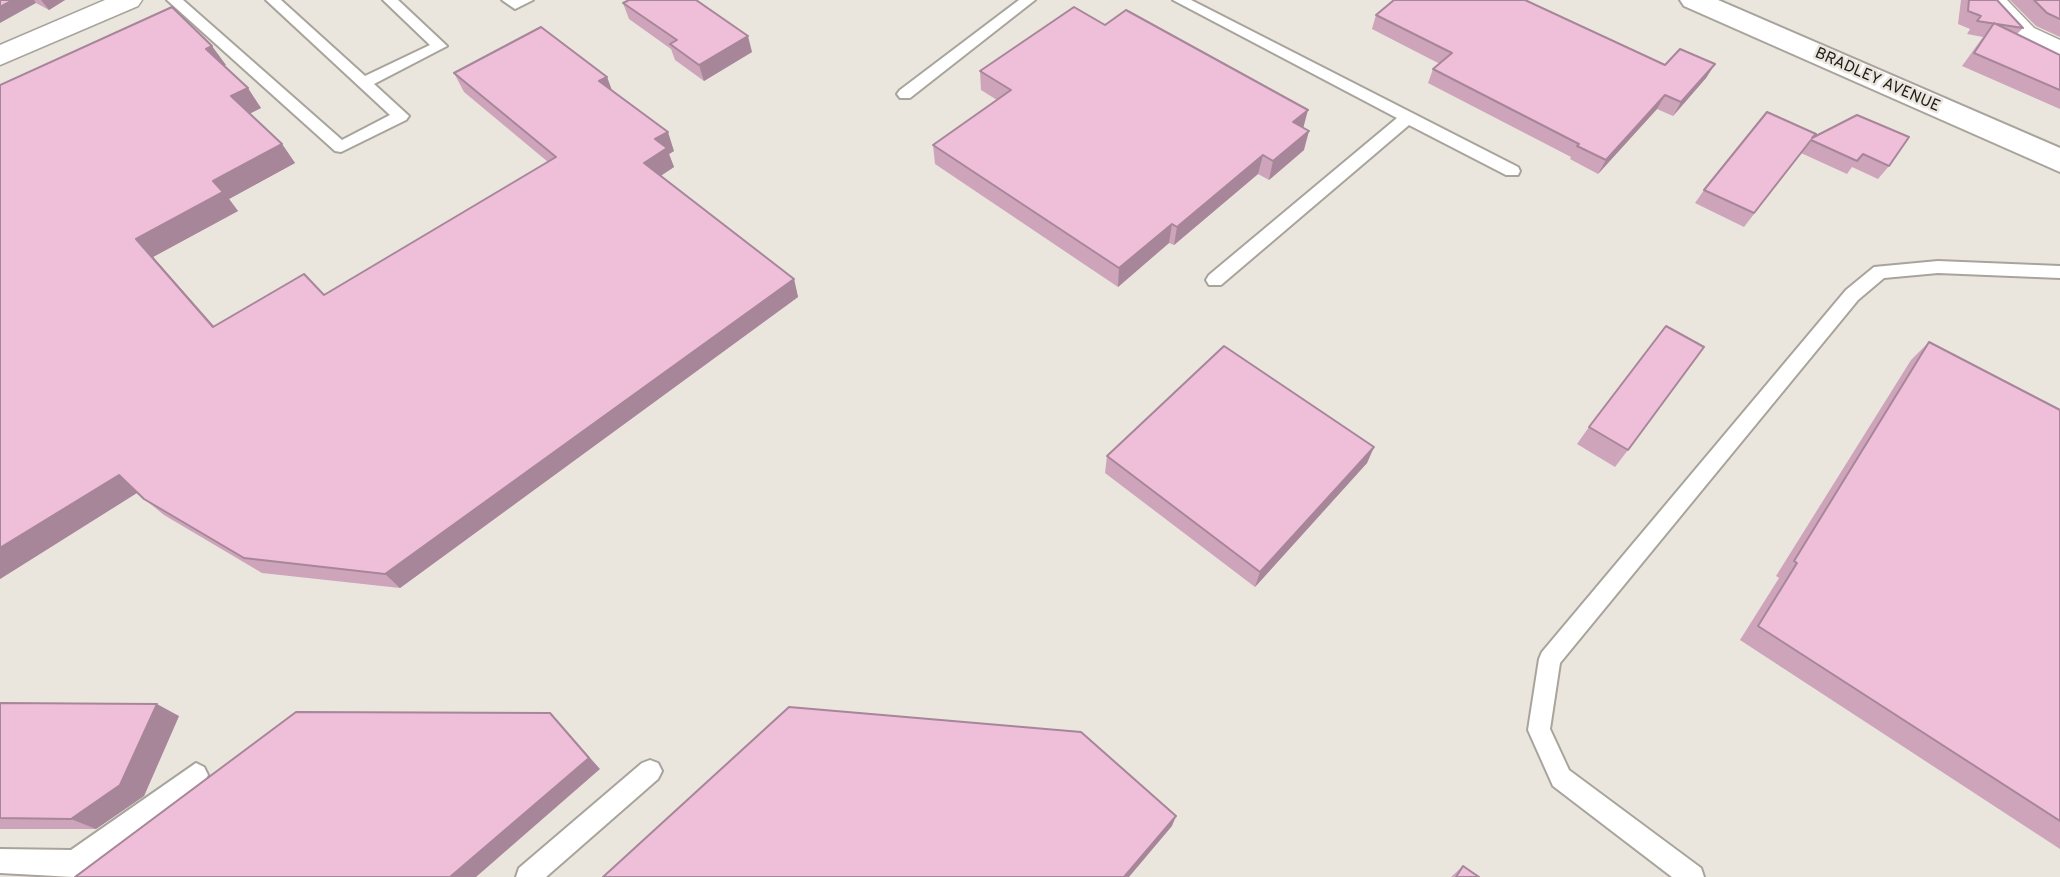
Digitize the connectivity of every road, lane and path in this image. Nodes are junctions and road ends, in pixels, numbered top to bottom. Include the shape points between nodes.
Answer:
1 (128, 0) edge
2 (174, 0) edge
3 (273, 0) edge
4 (390, 0) edge
5 (509, 0) edge
6 (526, 0) edge
7 (1028, 0) edge
8 (1180, 0) edge
9 (1694, 0) edge
10 (1992, 0) edge
11 (2060, 51) edge
12 (0, 56) edge
13 (363, 83) junction
14 (905, 94) dead end
15 (1408, 117) junction
16 (2060, 161) edge
17 (1512, 171) dead end
18 (2060, 272) edge
19 (1215, 279) dead end
20 (650, 771) dead end
21 (197, 775) dead end
22 (0, 861) edge
23 (75, 862) junction
24 (54, 877) edge
25 (528, 877) edge
26 (1692, 877) edge

1 - 12 street
2 - 13 lane via 341,147 401,116
3 - 13 lane
4 - 13 lane via 440,46
5 - 6 lane via 515,5
7 - 14 lane
8 - 15 lane
9 - 16 street, BRADLEY AVENUE
10 - 11 street via 2024,34
15 - 17 lane
15 - 19 lane
18 - 26 lane via 1938,267 1880,272 1852,295 1550,659 1539,730 1561,778
20 - 25 lane
21 - 23 lane
22 - 23 lane
23 - 24 lane

